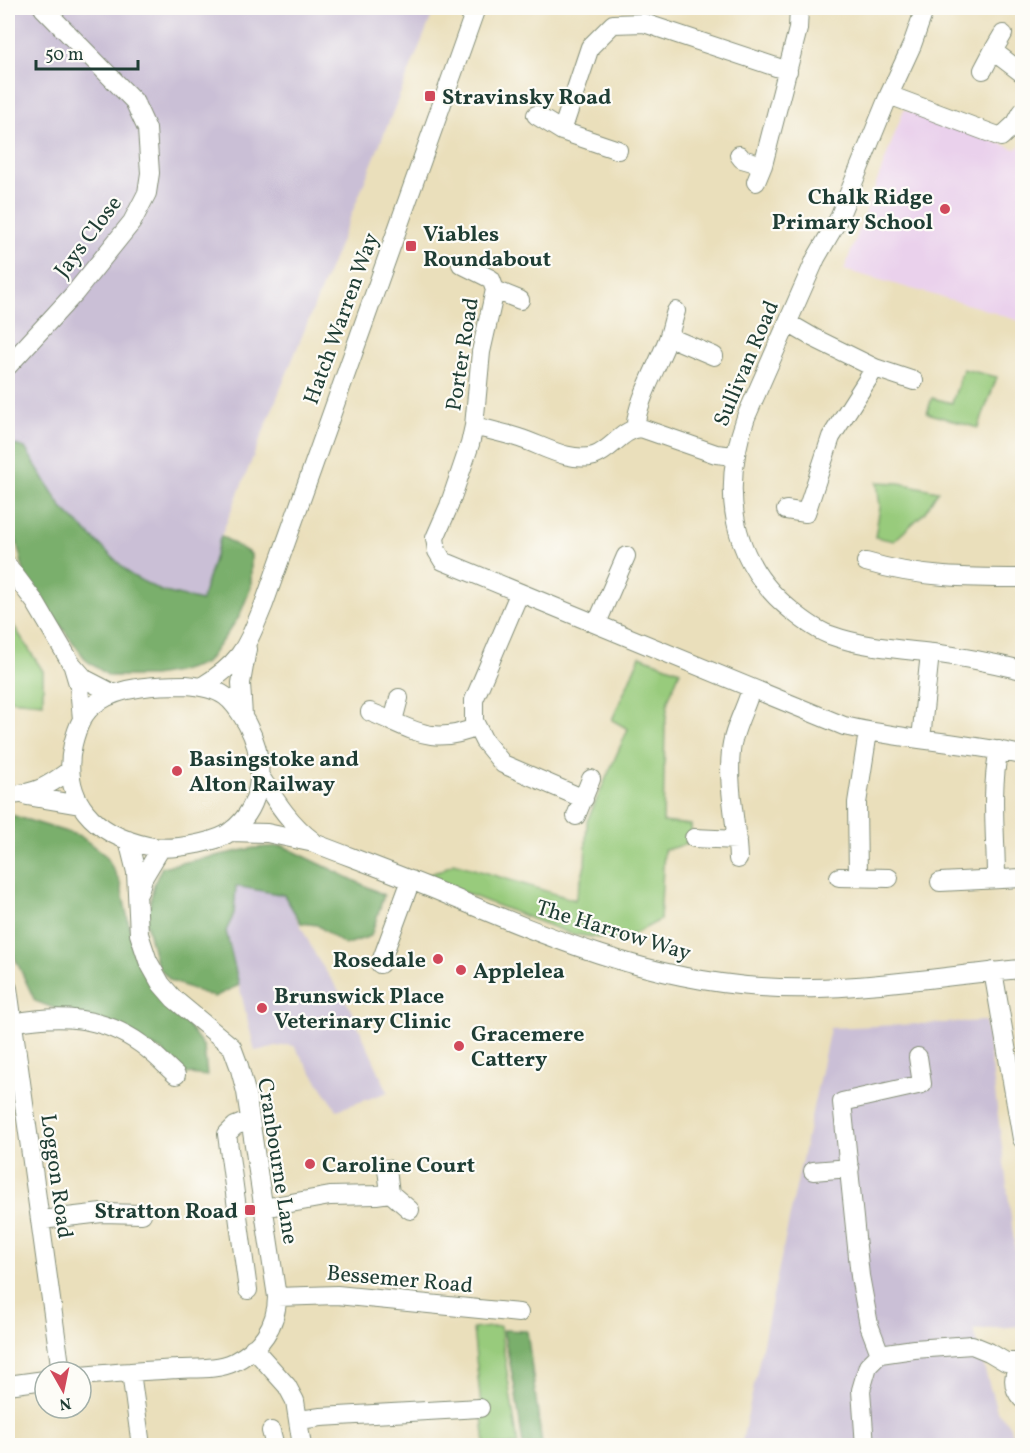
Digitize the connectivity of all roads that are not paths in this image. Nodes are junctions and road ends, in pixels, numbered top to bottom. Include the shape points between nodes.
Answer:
1 (43, 8) edge
2 (476, 8) edge
3 (799, 8) edge
4 (925, 8) edge
5 (610, 16) edge
6 (1003, 34) dead end
7 (993, 51) junction
8 (983, 70) dead end
9 (788, 71) junction
10 (1023, 73) edge
11 (889, 95) junction
12 (1023, 112) edge
13 (536, 115) dead end
14 (562, 131) junction
15 (618, 150) dead end
16 (739, 155) dead end
17 (461, 264) dead end
18 (495, 290) junction
19 (520, 300) dead end
20 (676, 311) dead end
21 (788, 323) junction
22 (669, 337) junction
23 (714, 356) dead end
24 (8, 366) edge
25 (875, 368) junction
26 (914, 381) dead end
27 (474, 426) junction
28 (636, 428) junction
29 (735, 456) junction
30 (786, 510) dead end
31 (626, 556) dead end
32 (866, 562) dead end
33 (8, 566) edge
34 (1023, 578) edge
35 (519, 594) junction
36 (597, 623) junction
37 (247, 644) junction
38 (930, 653) junction
39 (71, 663) junction
40 (1023, 670) edge
41 (201, 687) junction
42 (752, 689) junction
43 (114, 694) junction
44 (399, 698) dead end
45 (370, 712) dead end
46 (82, 719) junction
47 (244, 719) junction
48 (393, 721) junction
49 (477, 727) junction
50 (868, 732) junction
51 (921, 739) junction
52 (999, 750) junction
53 (1023, 755) edge
54 (70, 770) junction
55 (260, 776) junction
56 (591, 779) dead end
57 (12, 795) edge
58 (80, 805) junction
59 (231, 832) junction
60 (693, 838) dead end
61 (128, 840) junction
62 (737, 840) junction
63 (314, 843) junction
64 (161, 848) junction
65 (738, 859) dead end
66 (889, 878) dead end
67 (996, 878) junction
68 (1023, 878) edge
69 (411, 880) junction
70 (940, 882) dead end
71 (137, 898) junction
72 (380, 964) dead end
73 (1023, 969) edge
74 (993, 971) junction
75 (8, 988) edge
76 (13, 1023) junction
77 (918, 1057) dead end
78 (13, 1060) edge
79 (176, 1075) dead end
80 (250, 1120) junction
81 (1023, 1139) edge
82 (850, 1168) junction
83 (387, 1169) dead end
84 (813, 1171) dead end
85 (390, 1193) junction
86 (263, 1208) junction
87 (410, 1210) dead end
88 (142, 1214) dead end
89 (40, 1220) junction
90 (248, 1290) dead end
91 (277, 1297) junction
92 (519, 1313) dead end
93 (253, 1348) junction
94 (880, 1354) junction
95 (59, 1360) edge
96 (1017, 1362) edge
97 (131, 1372) junction
98 (93, 1375) edge
99 (33, 1382) edge
100 (8, 1386) edge
101 (1023, 1399) edge
102 (480, 1408) dead end
103 (299, 1420) junction
104 (141, 1446) edge
105 (302, 1446) edge
106 (865, 1446) edge

1 - 24 street, Jays Close via 134,101 147,129 150,172 147,193 132,222 74,294
2 - 37 street, Hatch Warren Way
3 - 9 street
4 - 11 street, Sullivan Road
5 - 9 street via 644,23
5 - 14 street via 590,47
6 - 7 street
7 - 8 street
7 - 10 street
9 - 16 street via 759,174
11 - 12 street via 1001,137
11 - 21 street, Sullivan Road via 838,220 816,258
13 - 14 street
14 - 15 street
17 - 18 street, Porter Road via 491,279
18 - 19 street, Porter Road
18 - 27 street, Porter Road via 481,352
20 - 22 street
21 - 25 street
21 - 29 street, Sullivan Road via 746,417
22 - 23 street
22 - 28 street via 640,407
25 - 26 street
25 - 30 street via 831,437 815,517
27 - 28 street, Porter Road via 576,458 599,454
27 - 35 street, Porter Road via 435,538 437,552 443,561
28 - 29 street via 716,454
29 - 38 street, Sullivan Road via 731,485 740,538 755,571 782,603 827,634 868,645
31 - 36 street
32 - 34 street via 927,575
33 - 39 street via 35,602
35 - 36 street, Porter Road
35 - 49 street via 474,700
36 - 42 street, Porter Road
37 - 41 street, Hatch Warren Way via 226,671
37 - 47 street, Hatch Warren Way via 241,683
38 - 40 street, Sullivan Road
38 - 51 street
39 - 43 street via 86,679
39 - 46 street via 79,687
41 - 43 street via 152,687
41 - 47 street via 223,694
42 - 50 street, Porter Road
42 - 62 street via 731,749 730,795
43 - 46 street via 97,702
44 - 48 street
45 - 48 street
46 - 54 street
47 - 55 street via 256,749
48 - 49 street via 423,735 445,737
49 - 56 street via 503,764 580,807
50 - 51 street, Porter Road
50 - 66 street via 849,876
51 - 52 street, Porter Road
52 - 53 street, Porter Road
52 - 67 street via 995,784
54 - 57 street via 35,792
54 - 58 street
55 - 59 street via 252,806
55 - 63 street, The Harrow Way via 282,812
57 - 58 street
58 - 61 street via 107,831
59 - 63 street, The Harrow Way via 267,833
59 - 64 street via 203,843
60 - 62 street
61 - 64 street
61 - 71 street, Cranbourne Lane
62 - 65 street
63 - 69 street, The Harrow Way
64 - 71 street, Cranbourne Lane via 143,878
67 - 68 street
67 - 70 street
69 - 72 street
69 - 74 street, The Harrow Way via 585,950 695,979 760,987 821,987
71 - 80 street, Cranbourne Lane via 139,934 148,961 174,999 232,1047 243,1078
73 - 74 street, The Harrow Way
74 - 81 street
75 - 76 street, Loggon Road
76 - 78 street, Loggon Road
76 - 79 street via 50,1017 90,1020 120,1031 142,1045
77 - 82 street via 922,1084 842,1102
78 - 89 street, Loggon Road
80 - 86 street, Cranbourne Lane
80 - 90 street via 227,1134
82 - 84 street
82 - 94 street via 860,1276 869,1325
83 - 85 street
85 - 86 street via 330,1196
85 - 87 street
86 - 91 street, Cranbourne Lane
88 - 89 street via 102,1213
89 - 95 street, Loggon Road
91 - 92 street, Bessemer Road via 337,1294
91 - 93 street, Cranbourne Lane via 277,1312 269,1332
93 - 97 street, Cranbourne Lane via 223,1365
93 - 103 street via 287,1386
94 - 96 street via 972,1345
94 - 106 street via 868,1366 861,1390
96 - 101 street via 1015,1387
97 - 98 street, Cranbourne Lane
97 - 104 street
99 - 100 street
102 - 103 street
103 - 105 street

